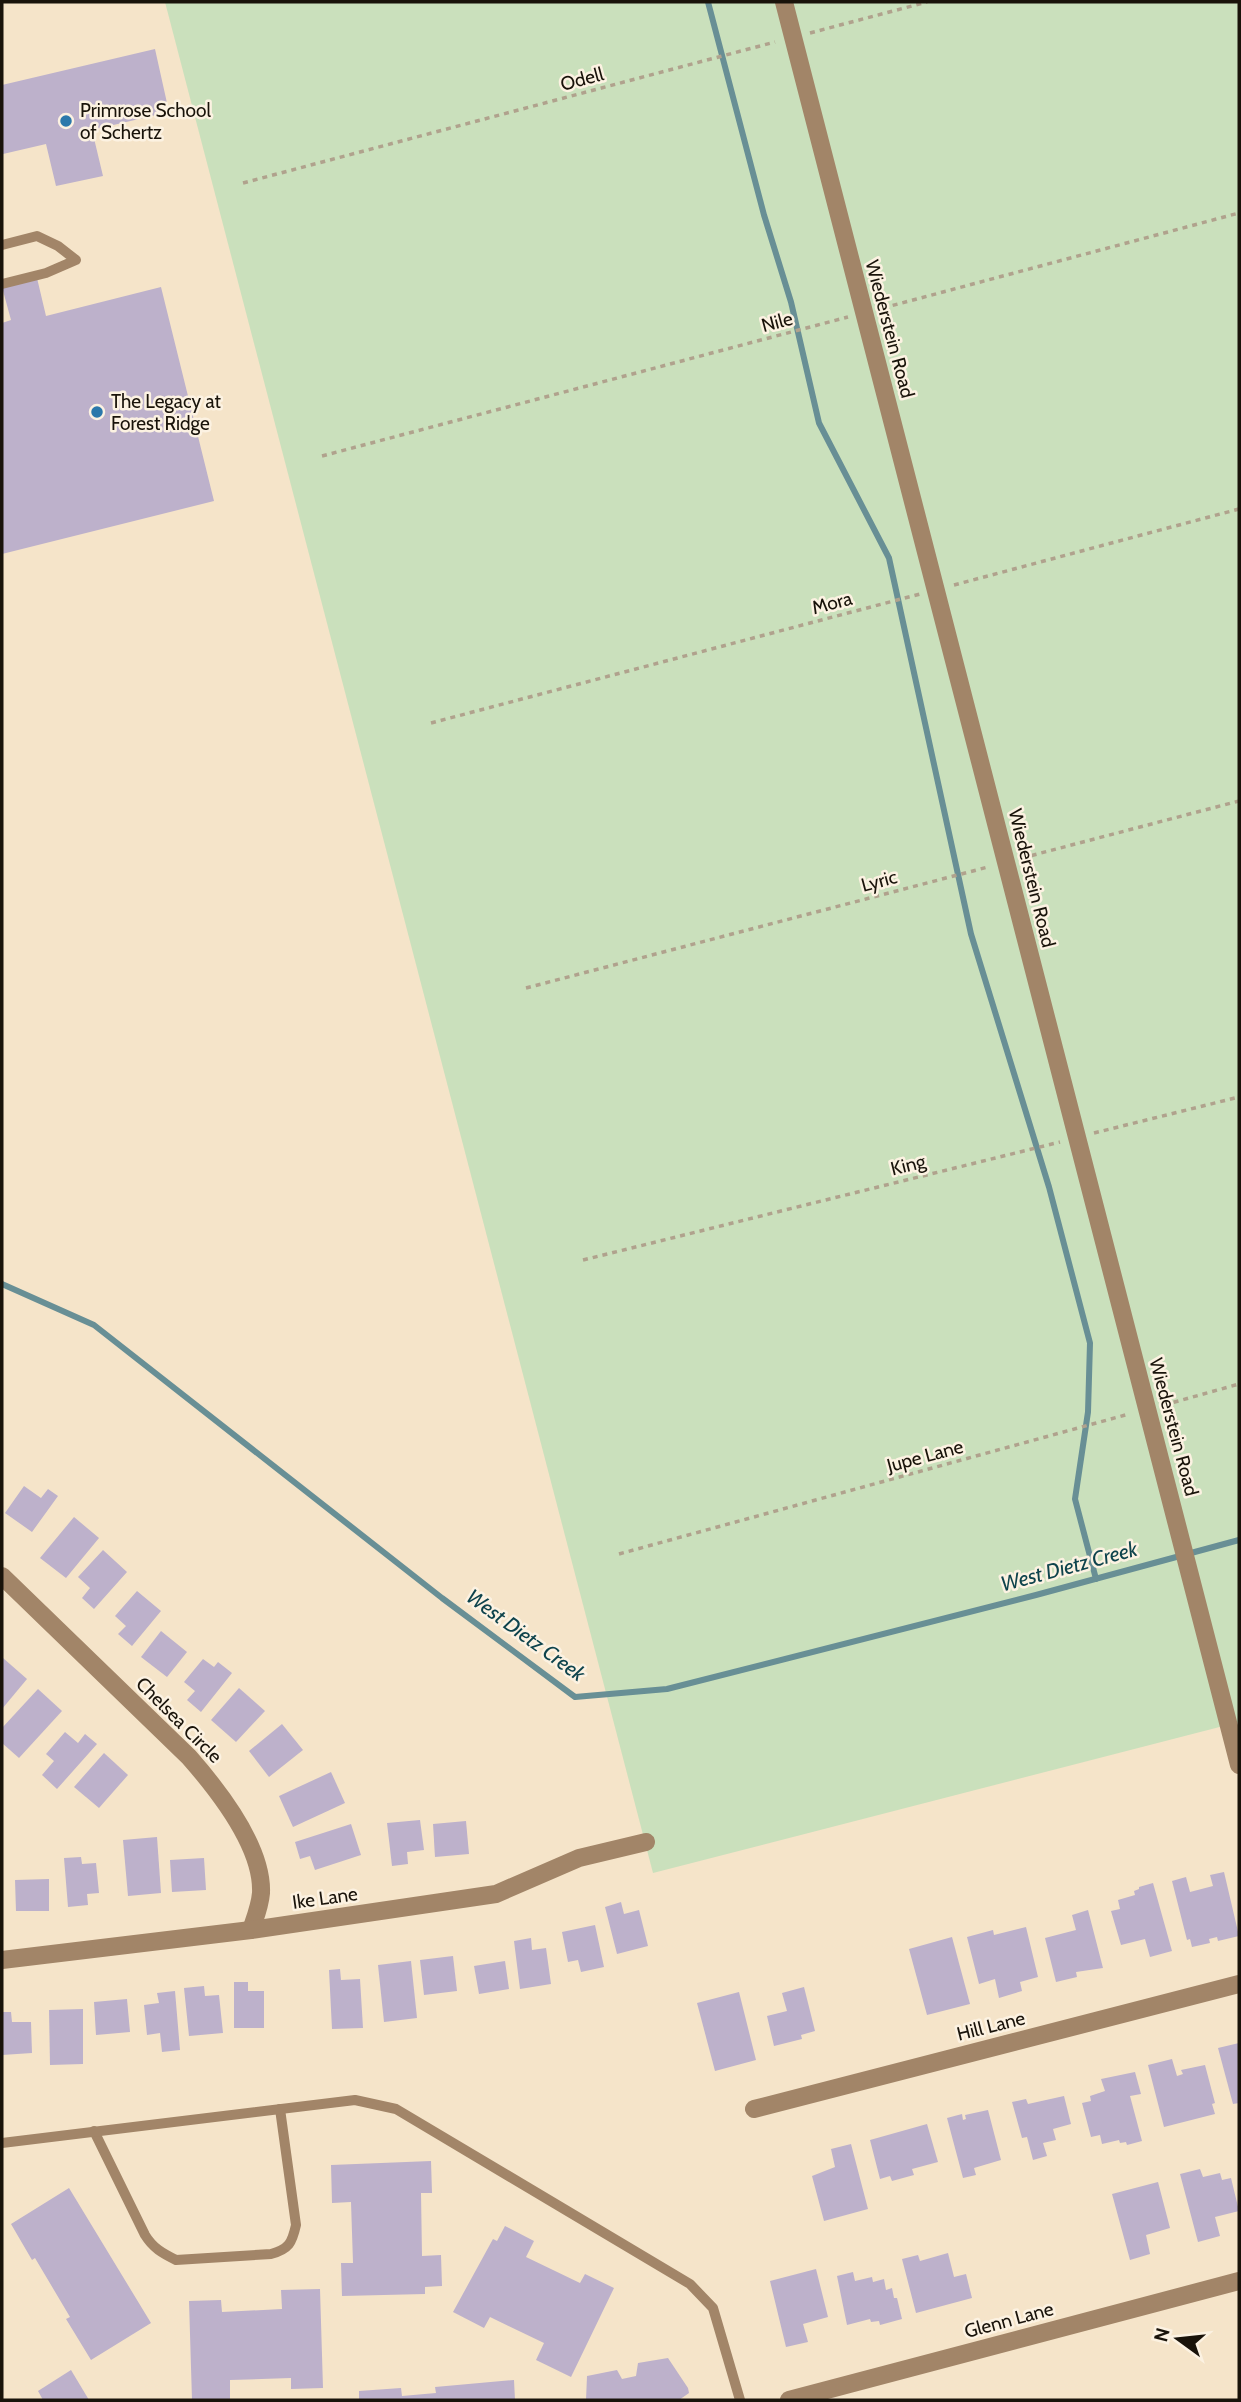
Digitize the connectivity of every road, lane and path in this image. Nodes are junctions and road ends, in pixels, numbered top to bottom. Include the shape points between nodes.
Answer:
1 (784, 2) edge
2 (927, 2) edge
3 (793, 37) junction
4 (243, 183) dead end
5 (1239, 213) edge
6 (2, 245) edge
7 (2, 284) edge
8 (865, 313) junction
9 (322, 456) dead end
10 (1239, 509) edge
11 (936, 590) junction
12 (431, 723) dead end
13 (1239, 800) edge
14 (1006, 862) junction
15 (526, 988) dead end
16 (1239, 1097) edge
17 (1078, 1137) junction
18 (583, 1260) dead end
19 (1239, 1384) edge
20 (1148, 1409) junction
21 (619, 1555) dead end
22 (2, 1576) edge
23 (1239, 1765) edge
24 (646, 1842) dead end
25 (251, 1930) junction
26 (2, 1960) edge
27 (1239, 1984) edge
28 (280, 2109) junction
29 (754, 2109) dead end
30 (94, 2131) junction
31 (2, 2143) edge
32 (1239, 2281) edge
33 (740, 2400) edge
34 (789, 2400) edge

1 - 3 street, Wiederstein Road
2 - 3 path, Odell
3 - 4 path, Odell
3 - 8 street, Wiederstein Road
5 - 8 path, Nile
6 - 7 lane via 37,236 76,260
8 - 9 path, Nile
8 - 11 street, Wiederstein Road
10 - 11 path, Mora
11 - 12 path, Mora
11 - 14 street, Wiederstein Road
13 - 14 path, Lyric
14 - 15 path, Lyric
14 - 17 street, Wiederstein Road
16 - 17 path, King
17 - 18 path, King
17 - 20 street, Wiederstein Road
19 - 20 path, Jupe Lane
20 - 21 path, Jupe Lane
20 - 23 street, Wiederstein Road
22 - 25 street, Chelsea Circle via 215,1787 242,1829 256,1863 261,1892
24 - 25 street, Ike Lane via 579,1858 496,1894
25 - 26 street, Ike Lane
27 - 29 street, Hill Lane
28 - 30 lane
28 - 30 lane via 296,2225 286,2250 271,2254 176,2260 163,2254 145,2235
28 - 33 lane via 355,2100 396,2109 690,2284 713,2308
30 - 31 lane
32 - 34 street, Glenn Lane

